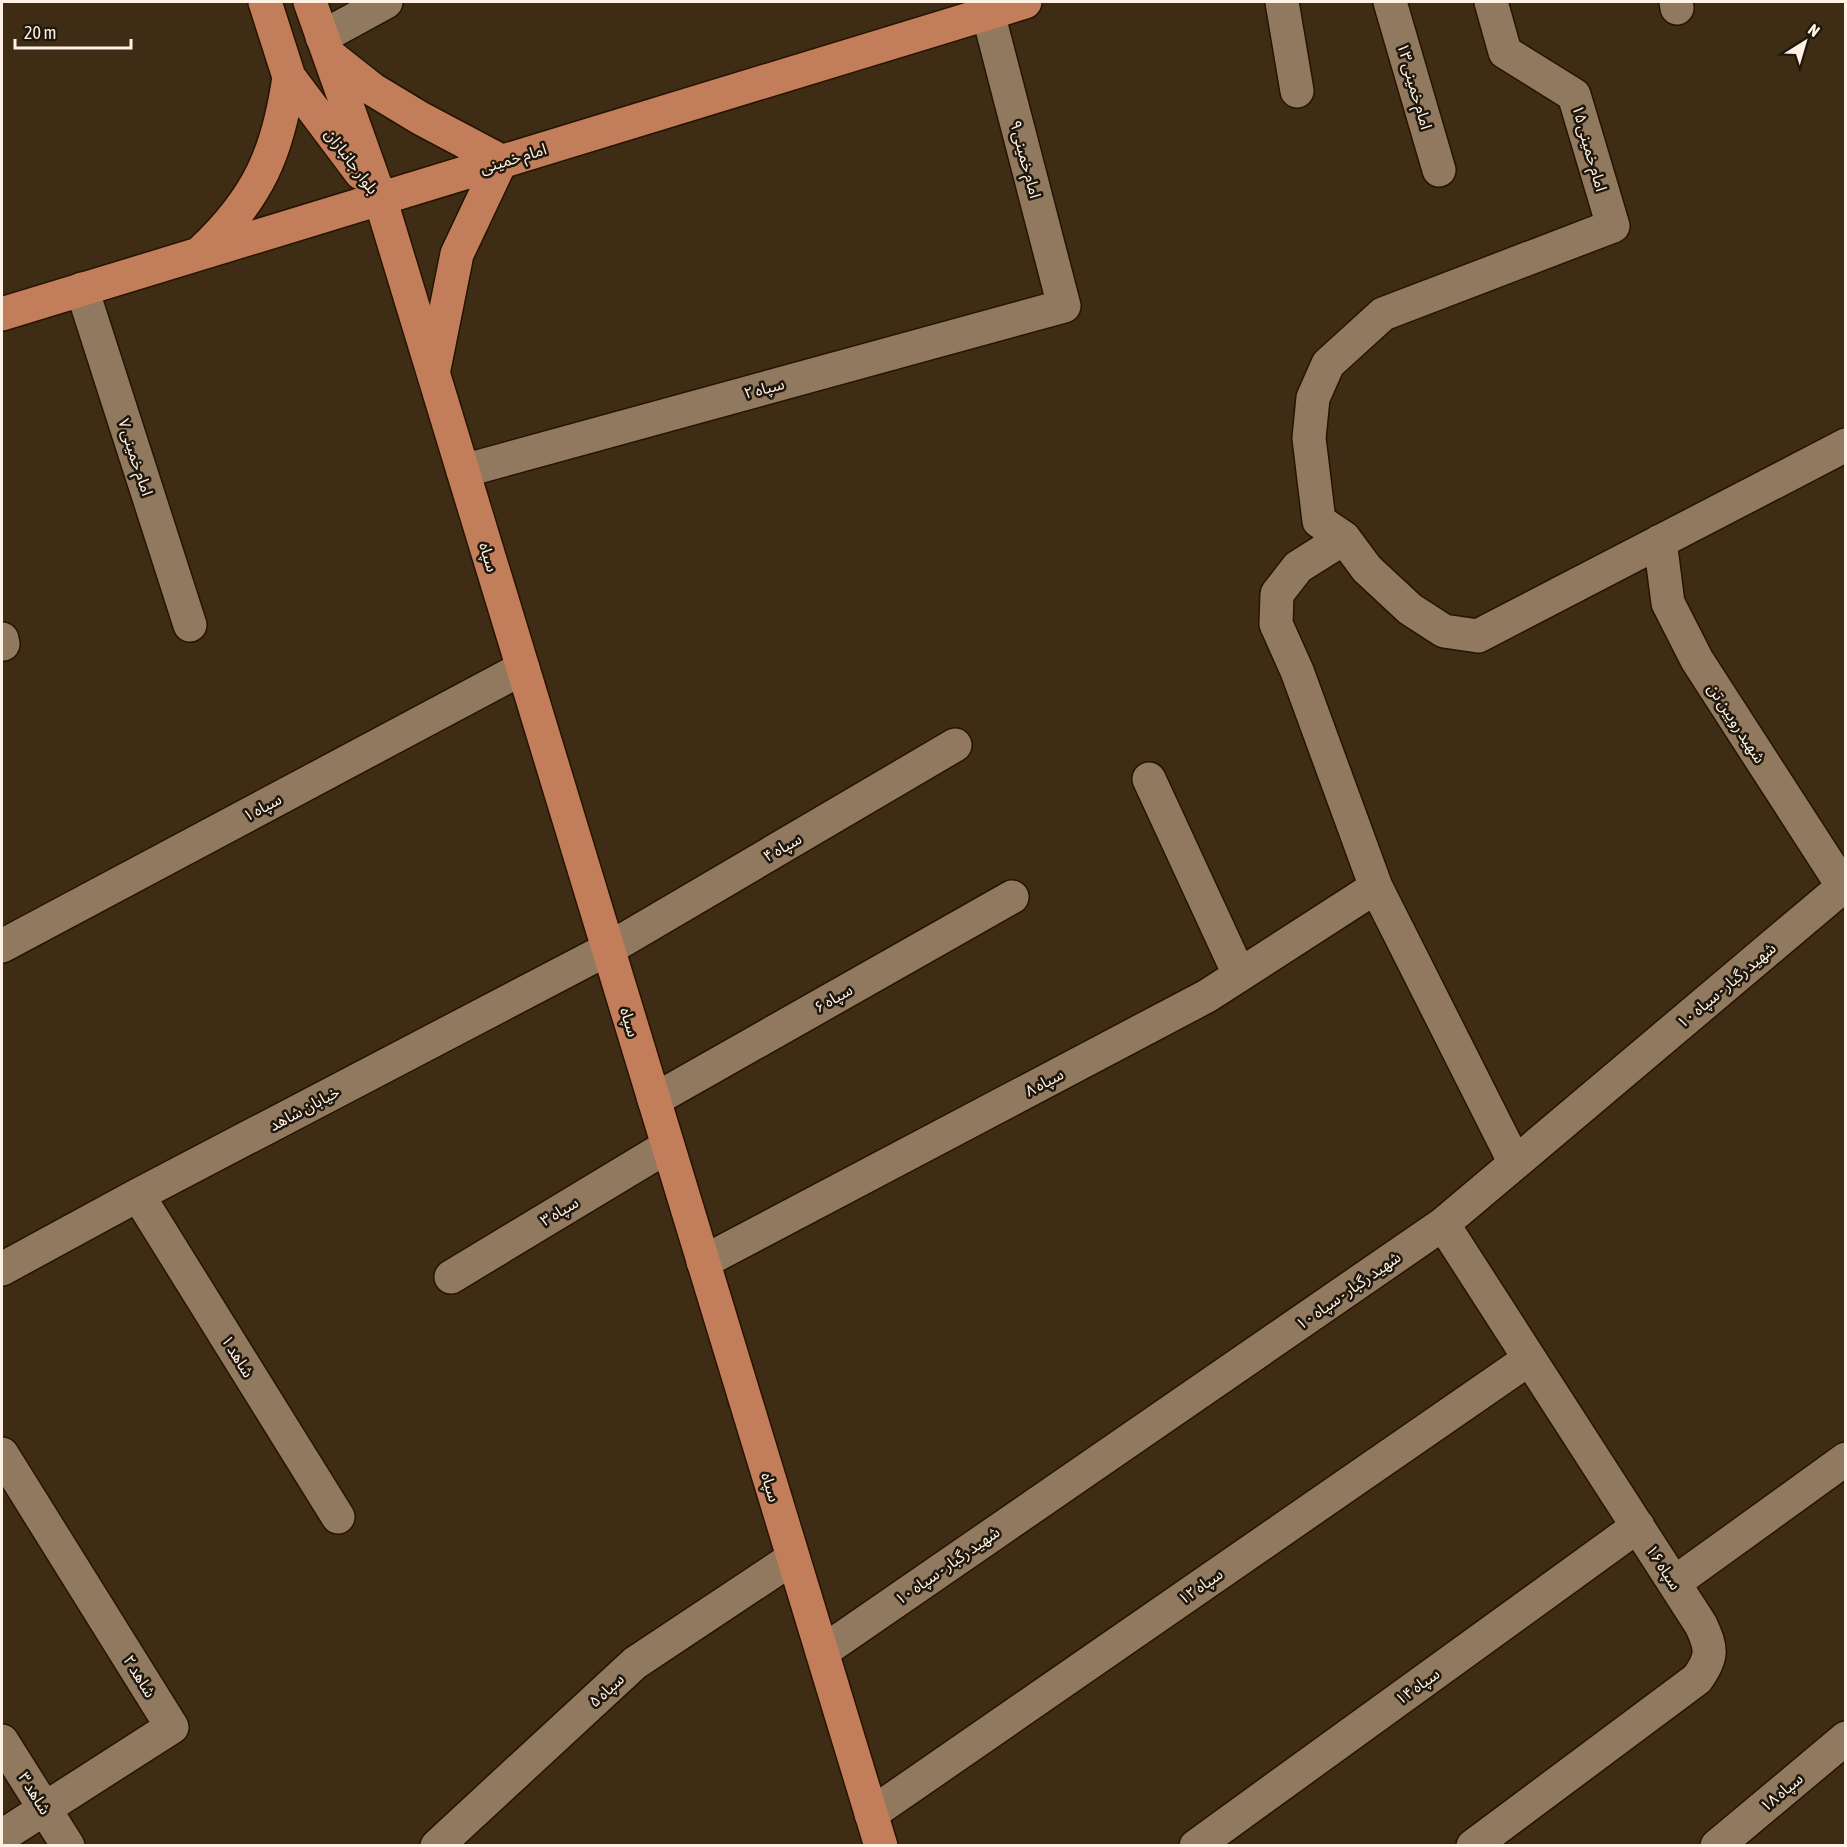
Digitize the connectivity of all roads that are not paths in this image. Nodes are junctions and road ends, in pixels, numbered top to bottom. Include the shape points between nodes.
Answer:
1 (265, 2) edge
2 (310, 2) edge
3 (386, 2) edge
4 (1025, 2) edge
5 (1282, 2) edge
6 (1390, 2) edge
7 (1491, 2) edge
8 (987, 13) junction
9 (326, 46) junction
10 (289, 77) junction
11 (1297, 91) dead end
12 (501, 161) junction
13 (1439, 170) dead end
14 (380, 198) junction
15 (200, 253) junction
16 (82, 289) junction
17 (1064, 306) joint
18 (2, 314) edge
19 (434, 374) junction
20 (1845, 445) edge
21 (463, 471) junction
22 (1344, 538) junction
23 (1660, 542) junction
24 (190, 625) dead end
25 (523, 668) junction
26 (955, 745) dead end
27 (1149, 779) dead end
28 (1376, 887) junction
29 (1844, 887) edge
30 (1012, 897) dead end
31 (2, 946) edge
32 (608, 949) junction
33 (1239, 974) junction
34 (654, 1100) junction
35 (668, 1146) junction
36 (1515, 1163) junction
37 (138, 1195) junction
38 (1443, 1224) junction
39 (703, 1262) junction
40 (2, 1269) edge
41 (451, 1277) dead end
42 (1529, 1359) junction
43 (2, 1454) edge
44 (1845, 1459) edge
45 (338, 1518) dead end
46 (1638, 1526) junction
47 (793, 1558) junction
48 (1674, 1583) junction
49 (822, 1652) junction
50 (1845, 1738) edge
51 (2, 1741) edge
52 (44, 1808) junction
53 (871, 1814) junction
54 (2, 1836) edge
55 (68, 1845) edge
56 (437, 1845) edge
57 (881, 1845) edge
58 (1196, 1845) edge
59 (1473, 1845) edge
60 (1717, 1845) edge

1 - 10 main road, بلوار جانبازان
2 - 9 main road, بلوار جانبازان
3 - 9 street
4 - 8 main road, امام خمینی
5 - 11 street
6 - 13 street, امام خمینی ۱۳
7 - 22 street, امام خمینی ۱۵ via 1505,52 1574,95 1613,226 1383,314 1328,364 1313,398 1309,438 1319,521
8 - 12 main road, امام خمینی
8 - 17 street, امام خمینی ۹
9 - 12 main road via 372,89
9 - 14 main road, بلوار جانبازان
10 - 14 main road, بلوار جانبازان
10 - 15 main road via 276,144 262,175 224,231
12 - 14 main road, امام خمینی
12 - 19 main road via 457,254
14 - 15 main road, امام خمینی
14 - 19 main road, سپاه
15 - 16 main road, امام خمینی
16 - 18 main road, امام خمینی
16 - 24 street, امام خمینی ۷
17 - 21 street, سپاه ۲
19 - 21 main road, سپاه
20 - 23 street
21 - 25 main road, سپاه
22 - 23 street via 1367,569 1410,609 1443,631 1478,636
22 - 28 street via 1298,567 1277,594 1276,624
23 - 29 street, شهید رویین تن via 1668,603 1697,660
25 - 31 street, سپاه ۱
25 - 32 main road, سپاه
26 - 32 street, سپاه ۴
27 - 33 street
28 - 33 street, سپاه ۸
28 - 36 street
29 - 36 street, شهید رگبار - سپاه ۱۰
30 - 34 street, سپاه ۶
32 - 34 main road, سپاه
32 - 37 street, خیابان شاهد
33 - 39 street, سپاه ۸ via 1206,996
34 - 35 main road, سپاه
35 - 39 main road, سپاه
35 - 41 street, سپاه ۳
36 - 38 street, شهید رگبار - سپاه ۱۰
37 - 40 street, خیابان شاهد
37 - 45 street, شاهد ۱
38 - 42 street, سپاه ۱۶
38 - 49 street, شهید رگبار - سپاه ۱۰
39 - 47 main road, سپاه
42 - 46 street, سپاه ۱۶
42 - 53 street, سپاه ۱۲
43 - 52 street, شاهد ۲ via 172,1727
44 - 48 street
46 - 48 street, سپاه ۱۶
46 - 58 street, سپاه ۱۴
47 - 49 main road, سپاه
47 - 56 street, سپاه ۵ via 635,1663
48 - 59 street, سپاه ۱۶ via 1710,1644 1707,1665 1697,1679
49 - 53 main road, سپاه
50 - 60 street, سپاه ۱۸
51 - 52 street, شاهد ۳
52 - 54 street, شاهد ۲
52 - 55 street, شاهد ۳
53 - 57 main road, سپاه

